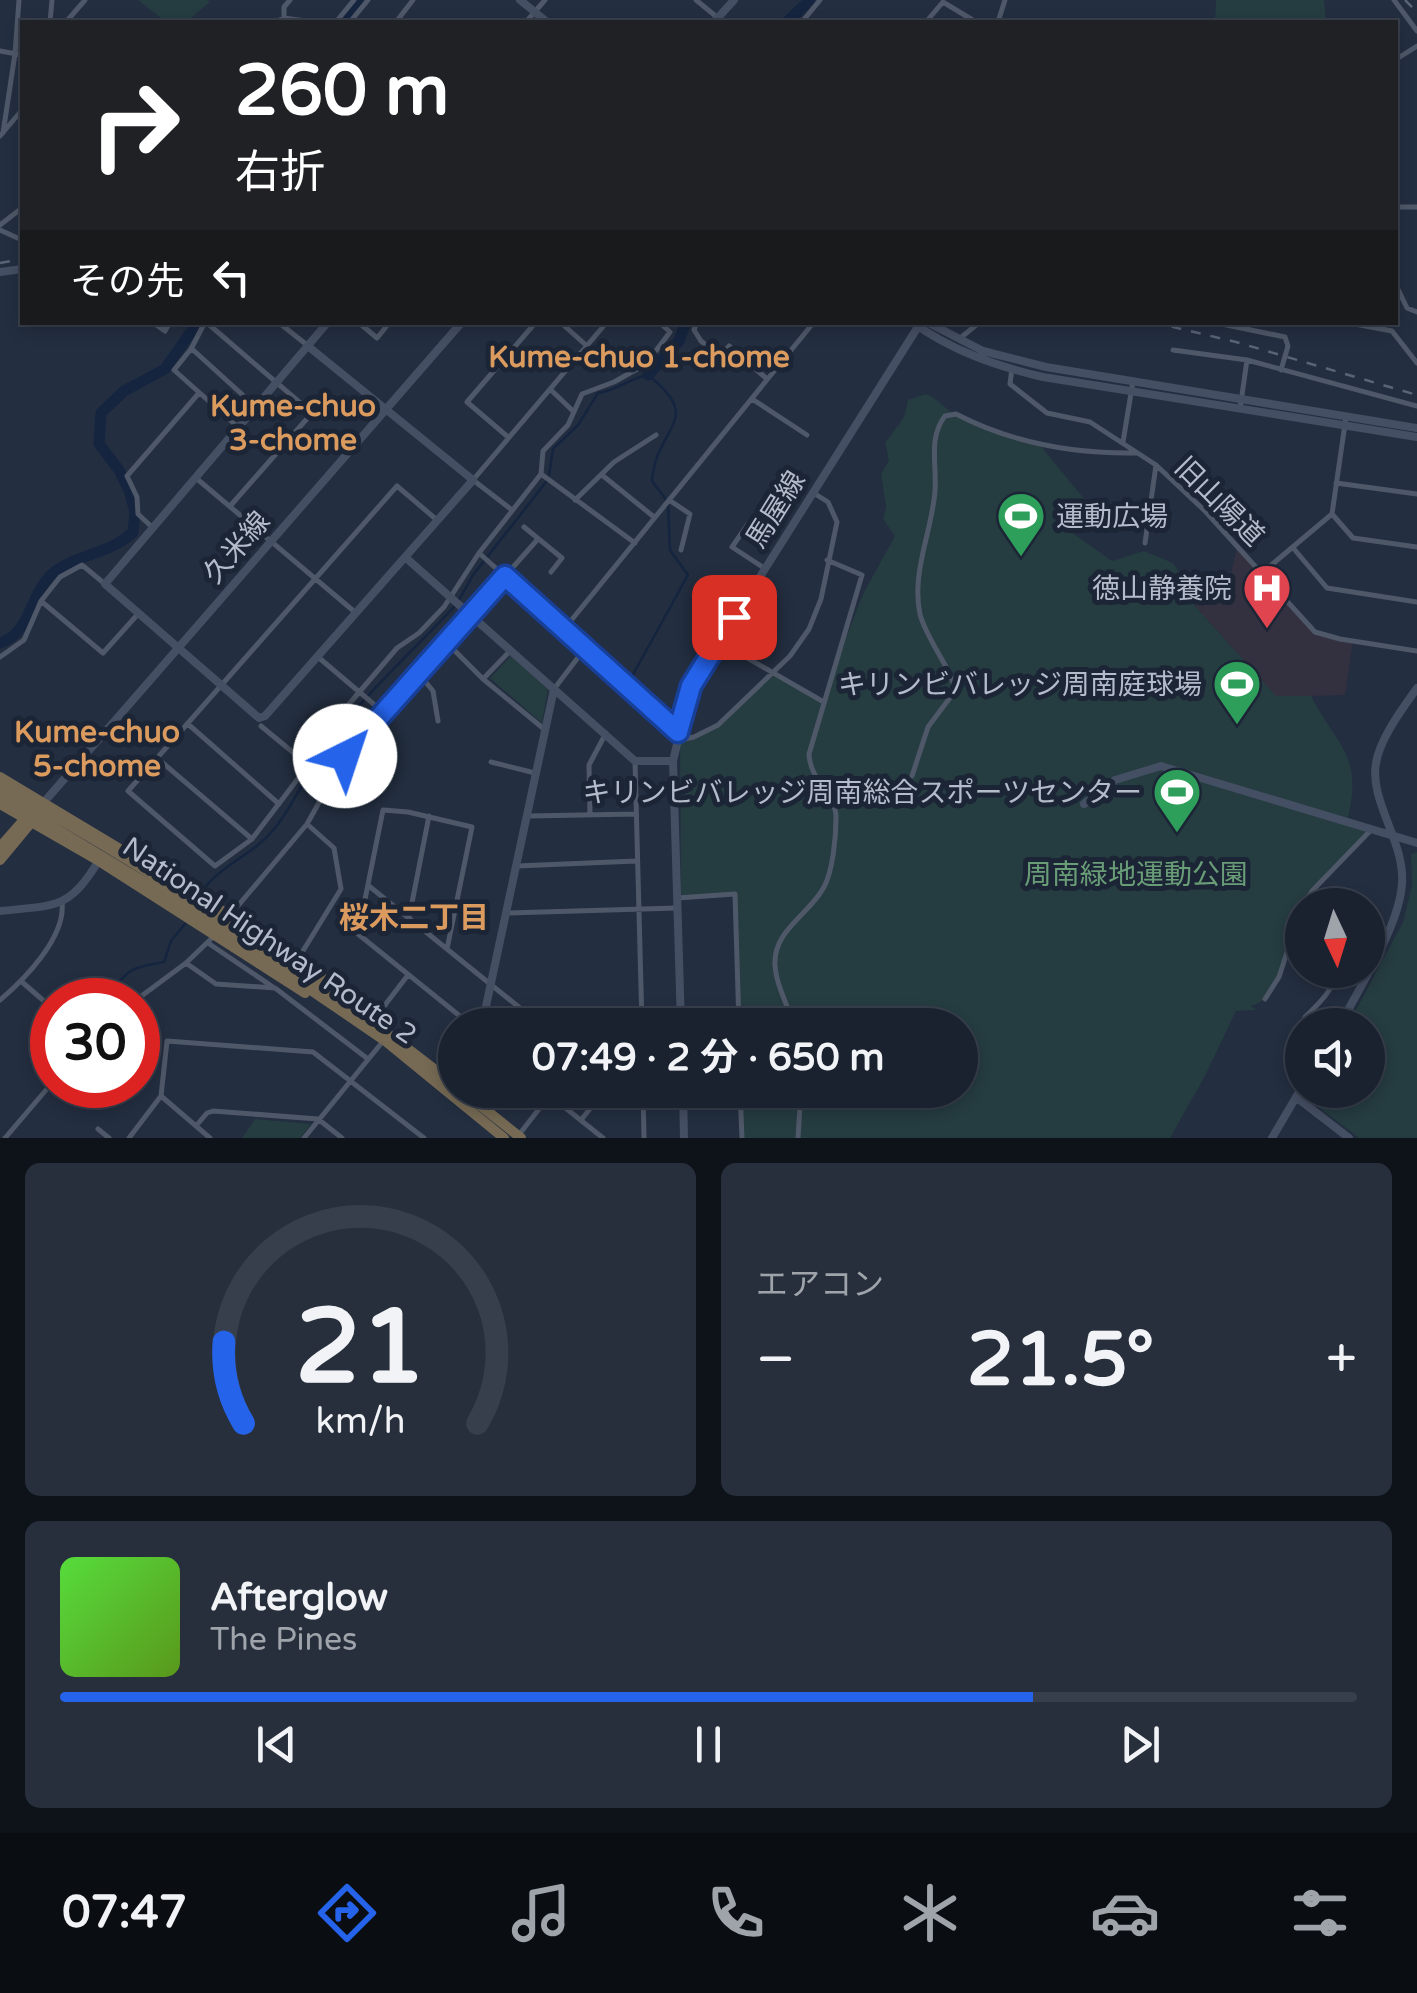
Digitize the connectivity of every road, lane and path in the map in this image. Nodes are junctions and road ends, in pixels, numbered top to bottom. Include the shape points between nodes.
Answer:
1 (19, 0) edge
2 (85, 0) edge
3 (290, 0) edge
4 (354, 0) edge
5 (368, 0) edge
6 (413, 0) edge
7 (520, 0) edge
8 (545, 0) edge
9 (696, 0) edge
10 (734, 0) edge
11 (820, 0) edge
12 (1394, 0) edge
13 (944, 1) edge
14 (534, 12) junction
15 (284, 18) junction
16 (68, 20) edge
17 (280, 20) edge
18 (298, 20) edge
19 (338, 20) edge
20 (352, 20) edge
21 (398, 20) edge
22 (528, 20) edge
23 (544, 20) edge
24 (717, 20) edge
25 (719, 20) edge
26 (804, 20) edge
27 (928, 20) edge
28 (973, 20) edge
29 (1417, 31) edge
30 (0, 51) edge
31 (19, 55) edge
32 (20, 112) edge
33 (1, 135) edge
34 (20, 210) edge
35 (0, 228) edge
36 (1398, 289) edge
37 (1417, 312) edge
38 (203, 325) edge
39 (208, 325) edge
40 (282, 325) edge
41 (326, 325) edge
42 (362, 325) edge
43 (388, 325) edge
44 (459, 325) edge
45 (533, 325) edge
46 (563, 325) edge
47 (604, 325) edge
48 (662, 325) edge
49 (696, 325) edge
50 (812, 325) edge
51 (919, 325) edge
52 (921, 325) edge
53 (923, 325) edge
54 (976, 325) edge
55 (1248, 325) edge
56 (1360, 325) edge
57 (959, 339) junction
58 (587, 346) junction
59 (309, 347) junction
60 (191, 349) junction
61 (1173, 350) dead end
62 (1247, 360) junction
63 (1417, 363) edge
64 (1012, 365) junction
65 (1282, 367) junction
66 (767, 380) junction
67 (276, 384) junction
68 (1132, 386) junction
69 (550, 389) junction
70 (199, 394) junction
71 (752, 399) junction
72 (1241, 404) junction
73 (1417, 406) edge
74 (257, 408) junction
75 (386, 408) junction
76 (574, 412) junction
77 (1345, 421) junction
78 (239, 428) junction
79 (1417, 428) edge
80 (656, 435) dead end
81 (807, 435) dead end
82 (508, 437) junction
83 (1417, 437) edge
84 (1123, 442) junction
85 (1136, 453) junction
86 (1156, 466) junction
87 (542, 474) junction
88 (602, 475) junction
89 (196, 478) junction
90 (473, 480) junction
91 (1336, 483) junction
92 (812, 492) junction
93 (1417, 494) edge
94 (574, 500) junction
95 (668, 500) junction
96 (231, 505) junction
97 (512, 510) junction
98 (1332, 514) junction
99 (655, 518) junction
100 (437, 520) junction
101 (748, 524) dead end
102 (524, 527) dead end
103 (153, 528) junction
104 (538, 539) junction
105 (272, 540) junction
106 (1145, 542) dead end
107 (634, 544) junction
108 (1417, 547) edge
109 (1293, 548) junction
110 (680, 550) dead end
111 (478, 552) junction
112 (404, 558) junction
113 (827, 560) junction
114 (764, 568) junction
115 (551, 572) dead end
116 (1263, 572) junction
117 (505, 576) junction
118 (315, 578) junction
119 (105, 584) junction
120 (451, 599) junction
121 (42, 601) junction
122 (1417, 602) edge
123 (356, 612) junction
124 (138, 614) junction
125 (470, 614) junction
126 (565, 628) junction
127 (446, 641) junction
128 (718, 641) junction
129 (177, 648) junction
130 (586, 648) junction
131 (510, 651) junction
132 (1417, 651) edge
133 (0, 657) edge
134 (318, 657) junction
135 (771, 672) junction
136 (418, 674) junction
137 (484, 679) junction
138 (220, 687) junction
139 (554, 688) junction
140 (1417, 688) edge
141 (359, 693) junction
142 (822, 701) junction
143 (383, 712) junction
144 (438, 721) dead end
145 (188, 724) junction
146 (262, 726) dead end
147 (544, 729) junction
148 (606, 733) junction
149 (677, 736) junction
150 (157, 758) junction
151 (673, 760) junction
152 (635, 761) junction
153 (491, 762) dead end
154 (307, 764) junction
155 (536, 773) junction
156 (912, 776) dead end
157 (0, 777) edge
158 (0, 785) edge
159 (0, 795) edge
160 (45, 801) junction
161 (0, 804) edge
162 (279, 804) junction
163 (1084, 804) dead end
164 (636, 814) junction
165 (590, 815) junction
166 (429, 816) junction
167 (528, 816) junction
168 (28, 819) junction
169 (307, 824) junction
170 (1374, 828) junction
171 (1393, 833) junction
172 (252, 839) junction
173 (111, 841) junction
174 (1417, 843) edge
175 (0, 847) edge
176 (0, 860) edge
177 (99, 860) junction
178 (636, 861) junction
179 (517, 866) junction
180 (134, 868) junction
181 (369, 886) junction
182 (1314, 888) edge
183 (62, 902) junction
184 (677, 903) junction
185 (194, 906) junction
186 (638, 908) junction
187 (0, 910) edge
188 (507, 913) junction
189 (230, 916) junction
190 (409, 918) junction
191 (212, 939) junction
192 (447, 948) junction
193 (298, 959) junction
194 (1285, 959) edge
195 (186, 963) junction
196 (408, 975) junction
197 (22, 982) junction
198 (160, 982) edge
199 (491, 982) junction
200 (275, 988) junction
201 (1330, 988) edge
202 (30, 989) edge
203 (1265, 999) dead end
204 (0, 1000) edge
205 (450, 1008) edge
206 (486, 1008) edge
207 (521, 1008) edge
208 (641, 1008) edge
209 (680, 1008) edge
210 (739, 1008) edge
211 (788, 1008) edge
212 (1314, 1008) edge
213 (1349, 1008) edge
214 (366, 1021) junction
215 (384, 1040) junction
216 (368, 1058) junction
217 (438, 1072) edge
218 (350, 1081) junction
219 (161, 1096) junction
220 (31, 1108) edge
221 (485, 1108) edge
222 (541, 1108) edge
223 (564, 1108) edge
224 (590, 1108) edge
225 (643, 1108) edge
226 (683, 1108) edge
227 (741, 1108) edge
228 (800, 1108) edge
229 (1290, 1108) edge
230 (1310, 1108) edge
231 (318, 1119) junction
232 (580, 1120) junction
233 (196, 1126) junction
234 (98, 1129) dead end
235 (520, 1137) edge
236 (5, 1138) edge
237 (109, 1138) edge
238 (129, 1138) edge
239 (210, 1138) edge
240 (304, 1138) edge
241 (342, 1138) edge
242 (424, 1138) edge
243 (504, 1138) edge
244 (604, 1138) edge
245 (644, 1138) edge
246 (684, 1138) edge
247 (742, 1138) edge
248 (798, 1138) edge
249 (1272, 1138) edge
250 (1348, 1138) edge

1 - 31 street
2 - 16 street
3 - 15 street
4 - 19 street
5 - 20 street
6 - 21 street
7 - 14 street
8 - 14 street
9 - 24 street
10 - 25 street
11 - 26 street
12 - 29 street
13 - 27 street
13 - 28 street
14 - 22 street
14 - 23 street
15 - 17 street
15 - 18 street
30 - 31 street
31 - 33 street
32 - 33 street
34 - 35 street
36 - 37 street via 1407,308
38 - 60 street
39 - 67 street
40 - 59 street
41 - 59 street
42 - 43 street via 377,338
44 - 75 street, 久米線
45 - 82 street via 467,402
46 - 58 street
47 - 58 street
48 - 76 street via 670,332 646,364 582,394
49 - 66 street via 702,341 720,357 729,346
50 - 66 street
51 - 92 street, 馬屋線
52 - 64 street via 954,348
53 - 57 street
54 - 57 street
55 - 65 street via 1285,337
56 - 63 street via 1392,331
57 - 64 street
58 - 69 street
59 - 67 street
59 - 75 street
60 - 70 street via 174,370
60 - 74 street
61 - 62 street
62 - 65 street
62 - 72 street
64 - 68 street
64 - 84 street, 旧山陽道 via 1010,384 1047,413 1090,422
65 - 73 street
66 - 71 street
67 - 74 street
67 - 96 street via 312,416
68 - 72 street
68 - 84 street
69 - 76 street
69 - 82 street
70 - 78 street
70 - 103 street via 127,476 138,514
71 - 81 street
71 - 95 street
72 - 77 street
74 - 78 street
75 - 90 street
75 - 105 street, 久米線
76 - 87 street via 543,451
77 - 79 street
77 - 83 street
77 - 91 street
78 - 89 street
80 - 88 street
82 - 90 street
84 - 85 street, 旧山陽道
85 - 86 street, 旧山陽道
85 - 156 street via 1030,443 956,414 936,427 934,504 918,591 921,620 955,691 928,727
86 - 106 street
86 - 116 street, 旧山陽道
87 - 94 street
87 - 97 street
88 - 94 street
88 - 99 street
89 - 96 street
89 - 103 street
90 - 97 street
90 - 100 street
91 - 93 street
91 - 98 street
92 - 113 street via 828,502 837,522
92 - 114 street, 馬屋線
94 - 107 street
95 - 99 street
95 - 110 street via 690,514
96 - 105 street
97 - 111 street
98 - 108 street via 1353,538
98 - 109 street
99 - 107 street
100 - 112 street
100 - 118 street via 397,486
101 - 114 street via 732,547
102 - 104 street
103 - 119 street
104 - 115 street via 562,558
104 - 117 street
105 - 118 street
105 - 129 street, 久米線
107 - 126 street
109 - 116 street
109 - 122 street via 1327,588
111 - 117 street
111 - 120 street
112 - 120 street
112 - 123 street
113 - 135 street via 816,614 790,656
113 - 142 street via 862,575
114 - 128 street, 馬屋線
116 - 132 street, 旧山陽道 via 1315,632
117 - 125 street
117 - 126 street
118 - 123 street
118 - 138 street
119 - 121 street via 82,565 60,577
119 - 124 street
120 - 125 street
120 - 141 street
121 - 124 street via 104,653
121 - 133 street via 24,640
123 - 134 street
124 - 129 street
125 - 127 street
125 - 131 street
126 - 130 street
127 - 136 street
127 - 137 street
128 - 135 street
128 - 149 street, 馬屋線 via 691,686
129 - 138 street
129 - 160 street, 久米線
130 - 139 street
130 - 149 street
131 - 137 street
131 - 139 street
134 - 138 street via 259,718
134 - 141 street
135 - 142 street
135 - 149 street via 712,730
136 - 143 street
136 - 144 street via 433,691
137 - 147 street
138 - 145 street
139 - 147 street
139 - 148 street
140 - 171 street via 1376,760 1375,785
141 - 143 street
141 - 154 street
142 - 211 street via 808,760 836,812 827,878 791,924 775,959
143 - 169 street via 345,756
145 - 150 street
145 - 162 street
146 - 154 street
147 - 155 street
148 - 152 street
148 - 165 street via 589,765
149 - 151 street, 馬屋線
150 - 172 street
150 - 172 street via 128,792 215,866
151 - 152 street
151 - 184 street, 馬屋線
152 - 164 street
153 - 155 street
154 - 162 street
155 - 167 street
157 - 160 highway
158 - 180 highway, National Highway Route 2
159 - 180 highway, National Highway Route 2
160 - 168 highway
160 - 173 highway
161 - 168 highway
162 - 172 street
163 - 170 street via 1115,780 1161,766
164 - 165 street
164 - 178 street
165 - 167 street
166 - 181 street via 383,810
166 - 190 street
166 - 192 street via 472,827
167 - 179 street
168 - 175 highway
168 - 176 highway
168 - 177 highway
169 - 189 street
169 - 193 street via 334,848 341,889
170 - 171 street
170 - 182 street
171 - 174 street
171 - 213 street via 1402,882 1395,920
173 - 177 street
173 - 185 highway
177 - 183 street via 81,889
177 - 185 highway
178 - 179 street
178 - 186 street
179 - 188 street
180 - 185 highway, National Highway Route 2
181 - 190 street
181 - 196 street via 358,934
183 - 187 street
183 - 197 street via 59,930
184 - 186 street
184 - 209 street, 馬屋線
184 - 210 street via 736,894
185 - 189 highway
185 - 191 highway
185 - 214 highway, National Highway Route 2
186 - 188 street
186 - 208 street
188 - 199 street
189 - 193 highway
190 - 192 street
191 - 195 street
191 - 200 street
191 - 214 highway
192 - 199 street
193 - 214 highway via 354,1003
194 - 203 street
195 - 198 street
195 - 200 street via 216,984
196 - 205 street
196 - 214 street
197 - 202 street
197 - 204 street
199 - 206 street
199 - 207 street
200 - 216 street
201 - 212 street
214 - 215 highway, National Highway Route 2
214 - 217 highway, National Highway Route 2
215 - 216 street
215 - 243 highway, National Highway Route 2
216 - 218 street
218 - 219 street via 313,1052 167,1041
218 - 231 street
218 - 242 street
219 - 233 street
219 - 238 street
220 - 236 street
221 - 235 highway, National Highway Route 2
222 - 235 street
223 - 232 street
224 - 232 street
225 - 245 street
226 - 246 street
227 - 247 street
228 - 248 street
229 - 249 street
230 - 250 street
231 - 233 street via 213,1111
231 - 240 street
231 - 241 street
232 - 244 street
233 - 239 street
234 - 237 street

